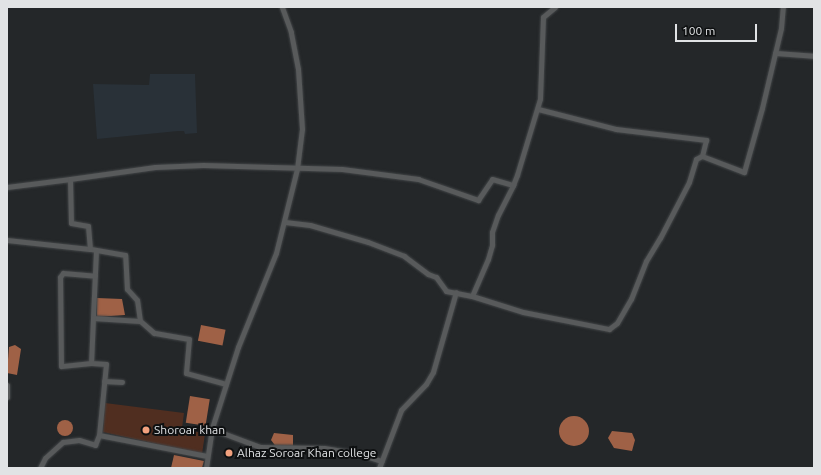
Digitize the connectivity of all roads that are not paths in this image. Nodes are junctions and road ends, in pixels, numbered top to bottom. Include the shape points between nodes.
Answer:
1 (282, 7) edge
2 (555, 7) edge
3 (783, 7) edge
4 (775, 53) junction
5 (814, 56) edge
6 (538, 109) junction
7 (702, 156) junction
8 (297, 169) junction
9 (70, 179) junction
10 (513, 185) junction
11 (7, 187) edge
12 (285, 222) junction
13 (7, 240) edge
14 (90, 250) junction
15 (96, 251) junction
16 (95, 276) junction
17 (456, 292) junction
18 (472, 296) junction
19 (93, 318) junction
20 (140, 321) junction
21 (91, 363) junction
22 (104, 380) junction
23 (122, 382) dead end
24 (226, 384) junction
25 (7, 385) edge
26 (7, 397) edge
27 (212, 429) junction
28 (98, 435) junction
29 (208, 456) junction
30 (382, 461) junction
31 (40, 468) edge
32 (206, 468) edge
33 (379, 468) edge

1 - 8 street via 291,32 298,69 302,129
2 - 6 street via 542,16
3 - 4 street
4 - 5 street
4 - 7 street via 744,172
6 - 7 street via 616,128 706,140
6 - 10 street
7 - 18 street via 696,159 689,182 646,261 631,299 617,323 608,329 523,312
8 - 9 street via 203,165 156,167
8 - 10 street via 342,169 418,179 478,200 492,179
8 - 12 street
9 - 11 street
9 - 14 street via 70,221 88,226
10 - 18 street via 492,232 488,259
12 - 17 street via 310,225 346,235 404,256 436,277 446,291
12 - 24 street via 276,253
13 - 14 street
14 - 15 street
15 - 16 street
15 - 20 street via 126,256 127,289 136,300
16 - 19 street
16 - 21 street via 64,273 60,277 62,366
17 - 18 street
17 - 30 street via 433,372 426,384 401,410
19 - 20 street
19 - 21 street
20 - 24 street via 154,333 189,339 186,373
21 - 22 street via 105,363
22 - 23 street
22 - 28 street
24 - 27 street
25 - 26 street
27 - 29 street
27 - 30 street via 260,447 324,448 358,453
28 - 29 street
28 - 31 street via 95,445 79,440 63,442 45,458
29 - 32 street
30 - 33 street

